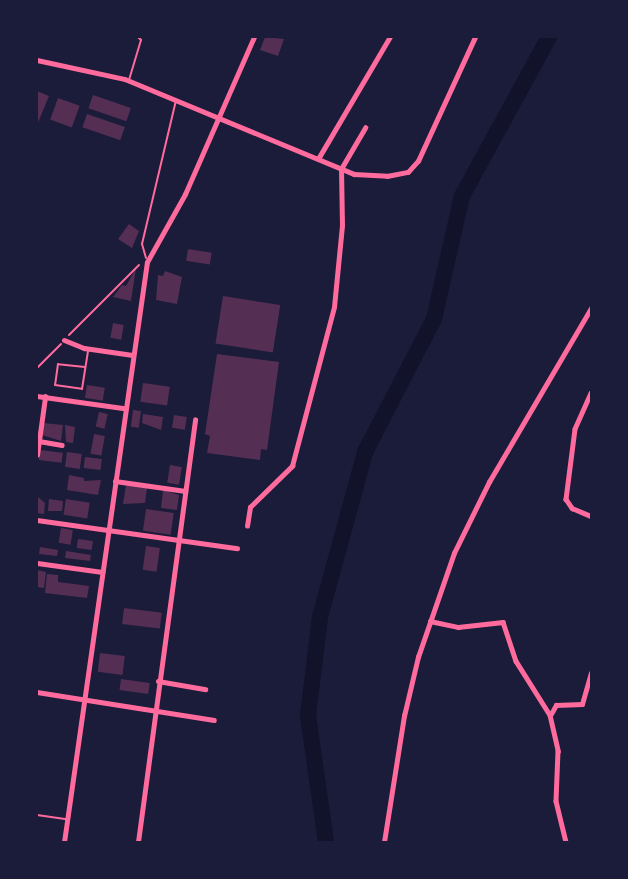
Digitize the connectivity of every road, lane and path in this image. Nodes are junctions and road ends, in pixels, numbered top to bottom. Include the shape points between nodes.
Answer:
1 (138, 37) edge
2 (254, 37) edge
3 (390, 37) edge
4 (475, 37) edge
5 (37, 60) edge
6 (129, 81) junction
7 (176, 99) junction
8 (218, 119) junction
9 (365, 128) dead end
10 (318, 159) junction
11 (341, 169) junction
12 (147, 262) junction
13 (591, 308) edge
14 (64, 340) junction
15 (88, 349) junction
16 (133, 355) junction
17 (85, 367) junction
18 (37, 368) edge
19 (591, 394) edge
20 (37, 396) edge
21 (45, 397) junction
22 (124, 408) junction
23 (195, 420) dead end
24 (39, 442) junction
25 (62, 445) dead end
26 (37, 455) edge
27 (115, 481) junction
28 (185, 491) junction
29 (591, 516) edge
30 (37, 520) edge
31 (247, 526) dead end
32 (107, 530) junction
33 (178, 540) junction
34 (237, 548) dead end
35 (37, 563) edge
36 (102, 572) junction
37 (430, 621) junction
38 (591, 673) edge
39 (158, 681) junction
40 (205, 689) dead end
41 (37, 692) edge
42 (85, 699) junction
43 (154, 709) junction
44 (550, 715) junction
45 (214, 720) dead end
46 (37, 815) edge
47 (68, 819) junction
48 (64, 842) edge
49 (138, 842) edge
50 (384, 842) edge
51 (566, 842) edge

1 - 6 lane via 141,40
2 - 8 street
3 - 10 street
4 - 11 street via 418,160 408,172 387,176
5 - 6 street
6 - 7 street
7 - 8 street
7 - 12 lane via 142,244
8 - 10 street
8 - 12 street via 185,194
9 - 11 street
10 - 11 street
11 - 31 street via 342,226 334,307 292,466 250,508
12 - 14 path via 134,268
12 - 16 street
13 - 37 street via 489,482 454,554
14 - 15 street
14 - 18 path
15 - 16 street
15 - 17 lane
16 - 22 street
17 - 17 lane via 82,389 55,385 58,364
19 - 29 street via 575,429 566,499 572,508
20 - 21 street
21 - 22 street
21 - 24 street
22 - 27 street
23 - 28 street
24 - 25 street
24 - 26 street
27 - 28 street
27 - 32 street
28 - 33 street
30 - 32 street
32 - 33 street
32 - 36 street
33 - 34 street
33 - 39 street
35 - 36 street
36 - 42 street
37 - 44 street via 458,627 503,622 516,661
37 - 50 street via 404,716
38 - 44 street via 582,704 556,705
39 - 40 street
39 - 43 street
41 - 42 street
42 - 43 street
42 - 47 street
43 - 45 street
43 - 49 street
44 - 51 street via 558,751 558,812
46 - 47 lane
47 - 48 street

